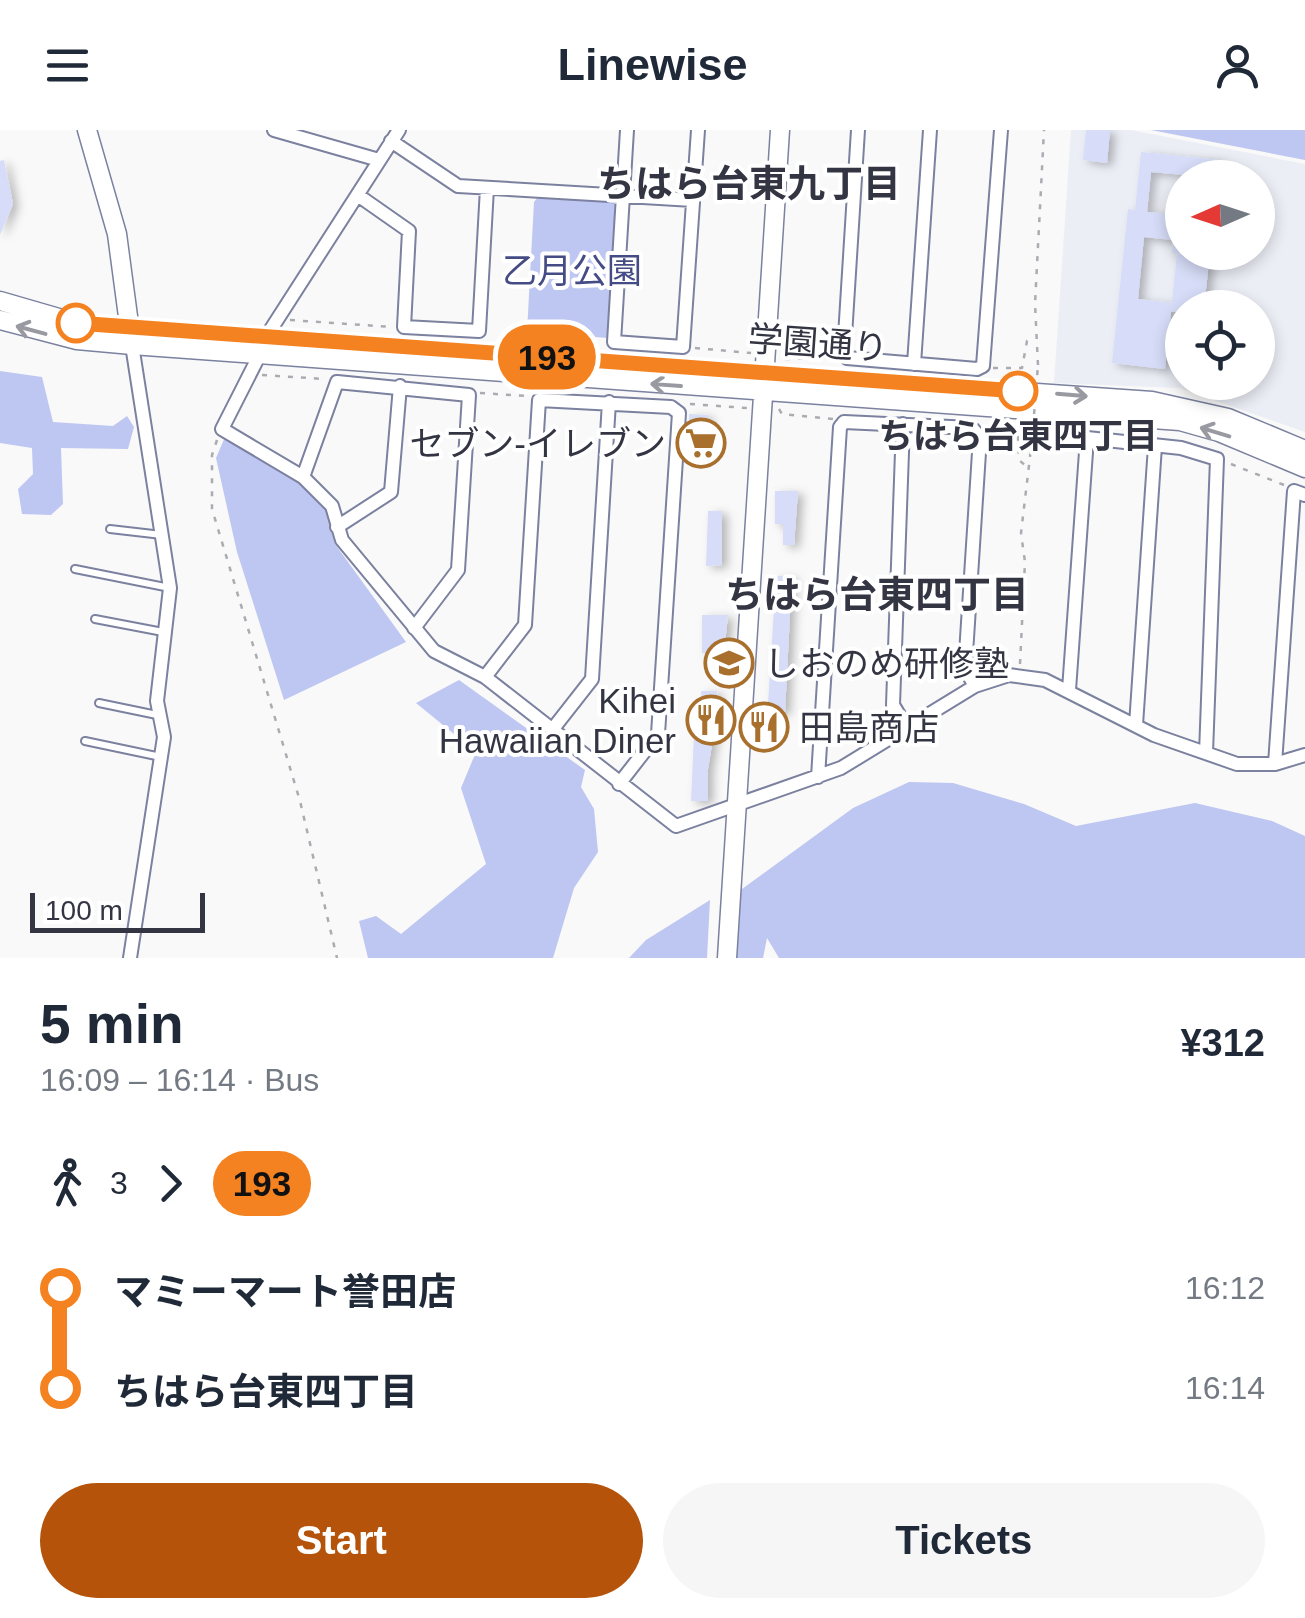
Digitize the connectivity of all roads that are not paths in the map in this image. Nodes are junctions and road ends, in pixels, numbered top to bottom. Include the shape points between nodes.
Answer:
1 (87, 130) edge
2 (627, 130) edge
3 (698, 130) edge
4 (780, 130) edge
5 (858, 130) edge
6 (930, 130) edge
7 (1000, 130) edge
8 (282, 131) edge
9 (395, 136) edge
10 (380, 160) junction
11 (487, 188) junction
12 (359, 196) junction
13 (622, 196) junction
14 (694, 200) junction
15 (0, 301) edge
16 (0, 320) edge
17 (131, 338) junction
18 (263, 346) junction
19 (772, 362) junction
20 (914, 364) junction
21 (400, 386) junction
22 (609, 402) junction
23 (767, 402) junction
24 (903, 424) junction
25 (1155, 446) junction
26 (1305, 450) edge
27 (1305, 468) edge
28 (303, 477) junction
29 (1299, 493) edge
30 (337, 527) junction
31 (110, 529) dead end
32 (163, 536) junction
33 (75, 569) dead end
34 (170, 588) junction
35 (95, 619) dead end
36 (414, 628) junction
37 (166, 633) junction
38 (485, 676) junction
39 (975, 686) junction
40 (1069, 690) junction
41 (99, 704) dead end
42 (157, 715) junction
43 (1136, 725) junction
44 (907, 728) junction
45 (552, 730) junction
46 (86, 741) dead end
47 (1206, 753) junction
48 (1305, 755) edge
49 (161, 758) junction
50 (1275, 764) junction
51 (818, 777) junction
52 (619, 784) junction
53 (734, 808) junction
54 (130, 958) edge
55 (726, 958) edge

1 - 17 street via 116,234
2 - 13 street
3 - 14 street
4 - 19 street
5 - 20 street via 846,354
6 - 20 street
7 - 20 street via 983,366
8 - 10 street
9 - 10 street
9 - 11 street via 458,186
10 - 12 street
11 - 12 street via 478,331 404,328 410,231
11 - 13 street
12 - 18 street
13 - 14 street
13 - 14 street via 614,342 683,348
15 - 17 street
17 -> 16 street via 77,340
17 - 18 street
17 - 32 street
18 - 19 street, 学園通り via 318,341
23 -> 18 street, 学園通り via 308,359
18 - 28 street via 222,429
19 - 23 street
19 -> 26 street, 学園通り via 1188,406
21 - 28 street via 337,382
21 - 30 street via 391,492
21 - 36 street via 469,395 458,570
22 - 38 street via 539,400 525,625
22 - 45 street via 592,678
22 - 52 street via 679,413 658,734
27 -> 23 street, 学園通り via 1180,422
23 - 53 street
24 - 39 street via 972,428 980,437 964,669
24 - 44 street via 892,705
24 - 51 street via 844,422 840,428
25 - 40 street via 1086,438
25 - 43 street
25 - 47 street via 1211,456 1220,465
28 - 30 street via 332,506
29 - 50 street
30 - 36 street
31 - 32 lane
32 - 34 street
33 - 34 lane
34 - 37 street
35 - 37 lane
36 - 38 street via 434,651
37 - 42 street
38 - 45 street
39 - 40 street via 1019,676
39 - 44 street
40 - 43 street
41 - 42 lane
42 - 49 street via 163,722
43 - 47 street
44 - 51 street
45 - 52 street
46 - 49 lane
47 - 50 street via 1237,764
48 - 50 street
49 - 54 street
51 - 53 street
52 - 53 street via 676,826
53 - 55 street

